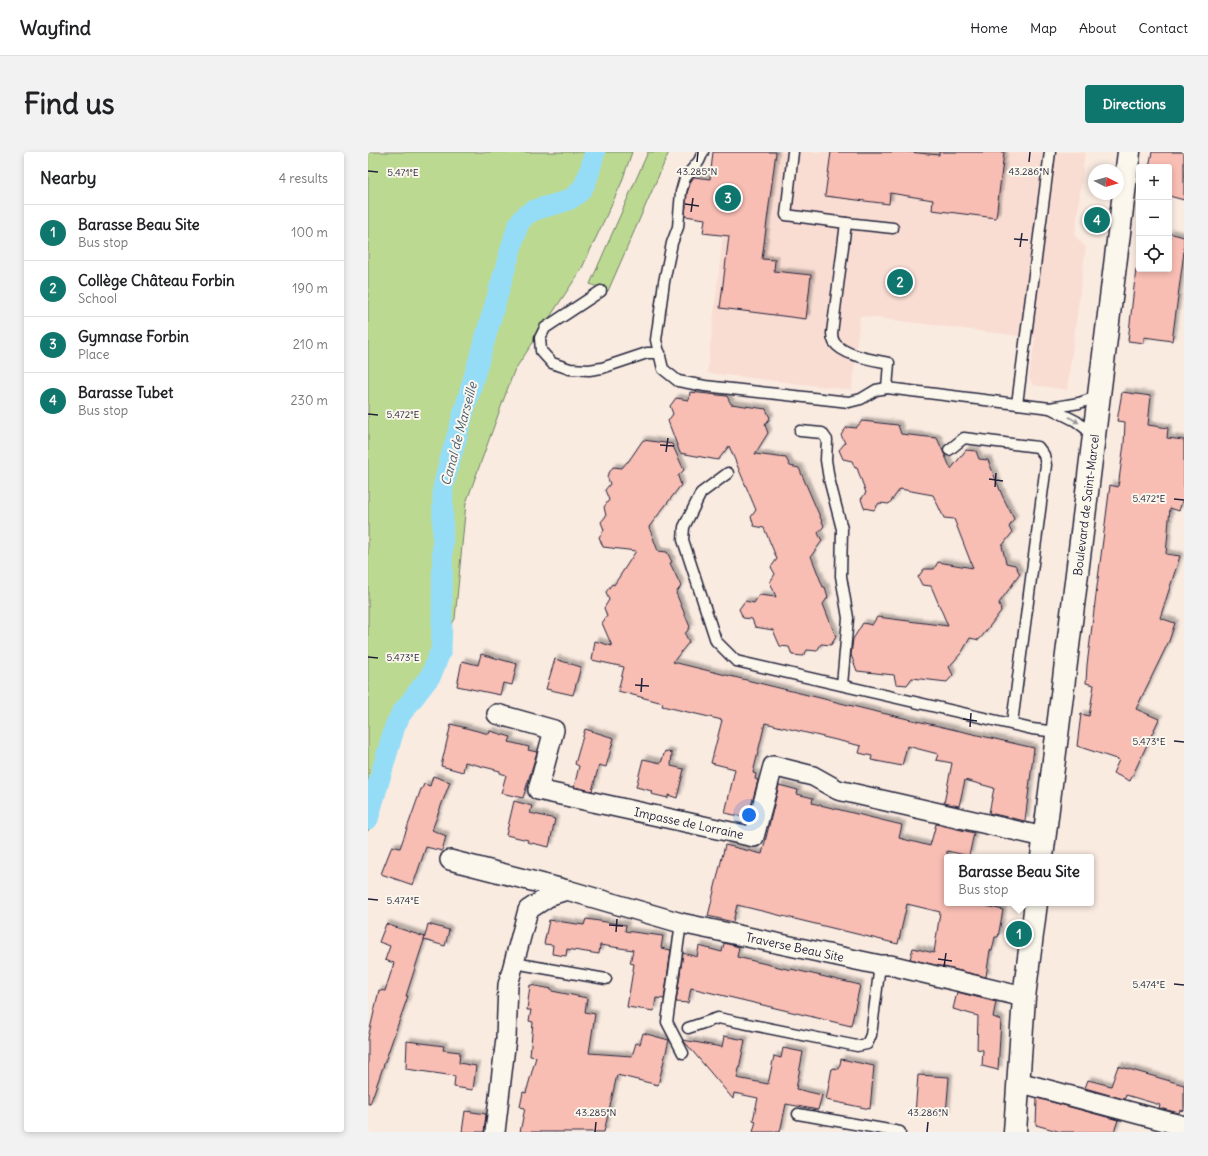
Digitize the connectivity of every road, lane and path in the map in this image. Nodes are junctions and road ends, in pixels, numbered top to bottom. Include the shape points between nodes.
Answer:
1 (703, 152) edge
2 (793, 152) edge
3 (1050, 152) edge
4 (1130, 152) edge
5 (846, 223) junction
6 (893, 228) dead end
7 (601, 291) dead end
8 (660, 353) junction
9 (886, 388) junction
10 (1100, 396) junction
11 (1017, 404) junction
12 (1050, 408) junction
13 (800, 431) dead end
14 (1094, 436) junction
15 (948, 450) dead end
16 (728, 473) dead end
17 (842, 685) junction
18 (497, 714) dead end
19 (1012, 723) junction
20 (1057, 732) junction
21 (1043, 847) edge
22 (450, 860) dead end
23 (567, 890) junction
24 (1036, 906) edge
25 (682, 923) junction
26 (514, 963) junction
27 (880, 965) junction
28 (606, 979) dead end
29 (1024, 998) junction
30 (688, 1028) dead end
31 (683, 1053) dead end
32 (1018, 1082) junction
33 (798, 1114) dead end
34 (1184, 1126) edge
35 (495, 1132) edge
36 (900, 1132) edge
37 (1015, 1132) edge

1 - 8 lane via 685,178 681,192 678,227 672,243 659,311 656,340
2 - 5 lane via 786,215
3 - 11 lane
4 - 10 street, Boulevard de Saint-Marcel
5 - 6 lane
5 - 9 lane via 833,341 856,356 890,363
7 - 8 lane via 545,328 540,338 541,351 552,363 589,370 647,353
8 - 9 lane via 663,369 678,381 705,386 849,402
9 - 11 lane
10 - 12 lane
10 - 14 street, Boulevard de Saint-Marcel
11 - 12 lane
12 -> 14 lane via 1076,421
13 - 17 lane via 822,433 827,440 826,460 829,479 842,529 841,576 848,618
14 - 20 street, Boulevard de Saint-Marcel
15 - 19 lane via 964,438 1038,447 1044,455 1046,465
16 - 17 lane via 701,494 684,527 684,540 716,641 736,661
17 - 19 lane
18 - 21 street, Impasse de Lorraine via 554,730 538,790 754,837 773,766 813,776 838,790
19 - 20 lane
20 - 21 street, Boulevard de Saint-Marcel
22 - 23 street, Traverse Beau Site
23 - 25 street, Traverse Beau Site
23 - 26 street via 551,895 528,910
24 - 29 street
25 - 27 street, Traverse Beau Site
25 - 31 lane via 667,1022
26 - 28 lane
26 - 35 street via 508,985 506,1038
27 - 29 street, Traverse Beau Site via 890,965
27 - 30 lane via 871,1035 866,1044 857,1046 718,1018
29 - 32 street
32 - 34 street
32 - 37 street
33 - 36 lane

